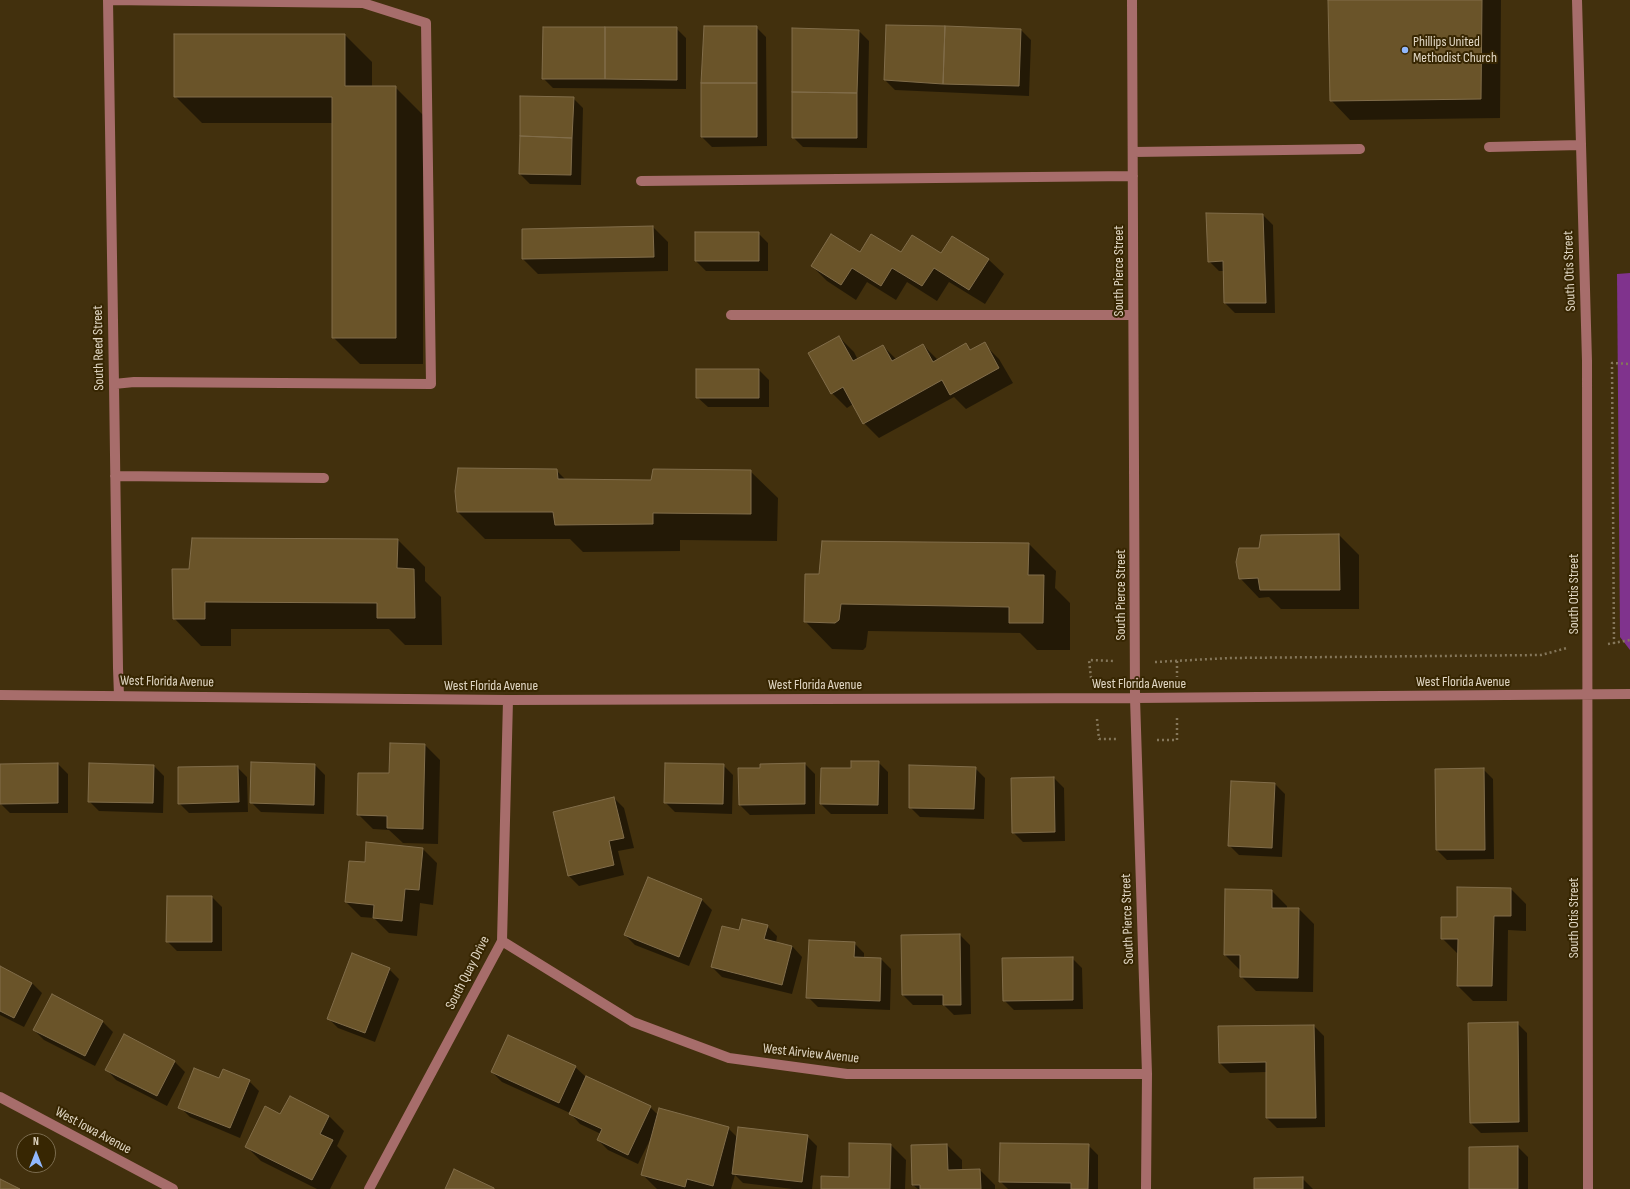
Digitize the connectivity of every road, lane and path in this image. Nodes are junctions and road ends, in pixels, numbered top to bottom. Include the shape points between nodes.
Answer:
1 (108, 0) edge
2 (1132, 0) edge
3 (1577, 0) edge
4 (1581, 145) junction
5 (1489, 147) dead end
6 (1360, 149) dead end
7 (1133, 152) junction
8 (1133, 176) junction
9 (640, 181) dead end
10 (732, 315) dead end
11 (1134, 315) junction
12 (1630, 364) edge
13 (114, 384) junction
14 (115, 476) junction
15 (324, 478) dead end
16 (1630, 640) edge
17 (1614, 644) junction
18 (1588, 646) junction
19 (1177, 661) dead end
20 (1630, 694) edge
21 (0, 695) edge
22 (1587, 695) junction
23 (119, 696) junction
24 (1135, 698) junction
25 (508, 700) junction
26 (502, 941) junction
27 (1147, 1074) junction
28 (0, 1097) edge
29 (173, 1189) edge
30 (369, 1189) edge
31 (1146, 1189) edge
32 (1588, 1189) edge

1 - 13 street, South Reed Street
1 - 13 street via 363,2 426,23 431,384
2 - 7 street, South Pierce Street
3 - 4 street, South Otis Street
4 - 5 street
4 - 18 street, South Otis Street via 1587,361
6 - 7 street
7 - 8 street, South Pierce Street
8 - 9 street
8 - 11 street, South Pierce Street
10 - 11 street
11 - 24 street, South Pierce Street
12 - 17 path via 1612,363
13 - 14 street, South Reed Street
14 - 15 street
14 - 23 street, South Reed Street
16 - 17 path
17 - 18 path
18 - 19 path via 1564,648 1541,655 1230,658
18 - 22 street, South Otis Street
20 - 22 street, West Florida Avenue
21 - 23 street, West Florida Avenue
22 - 24 street, West Florida Avenue
22 - 32 street, South Otis Street
23 - 25 street, West Florida Avenue
24 - 25 street, West Florida Avenue
24 - 27 street, South Pierce Street
25 - 26 street, South Quay Drive
26 - 27 street, West Airview Avenue via 633,1022 729,1058 847,1074
26 - 30 street, South Quay Drive
27 - 31 street, South Pierce Street
28 - 29 street, West Iowa Avenue

